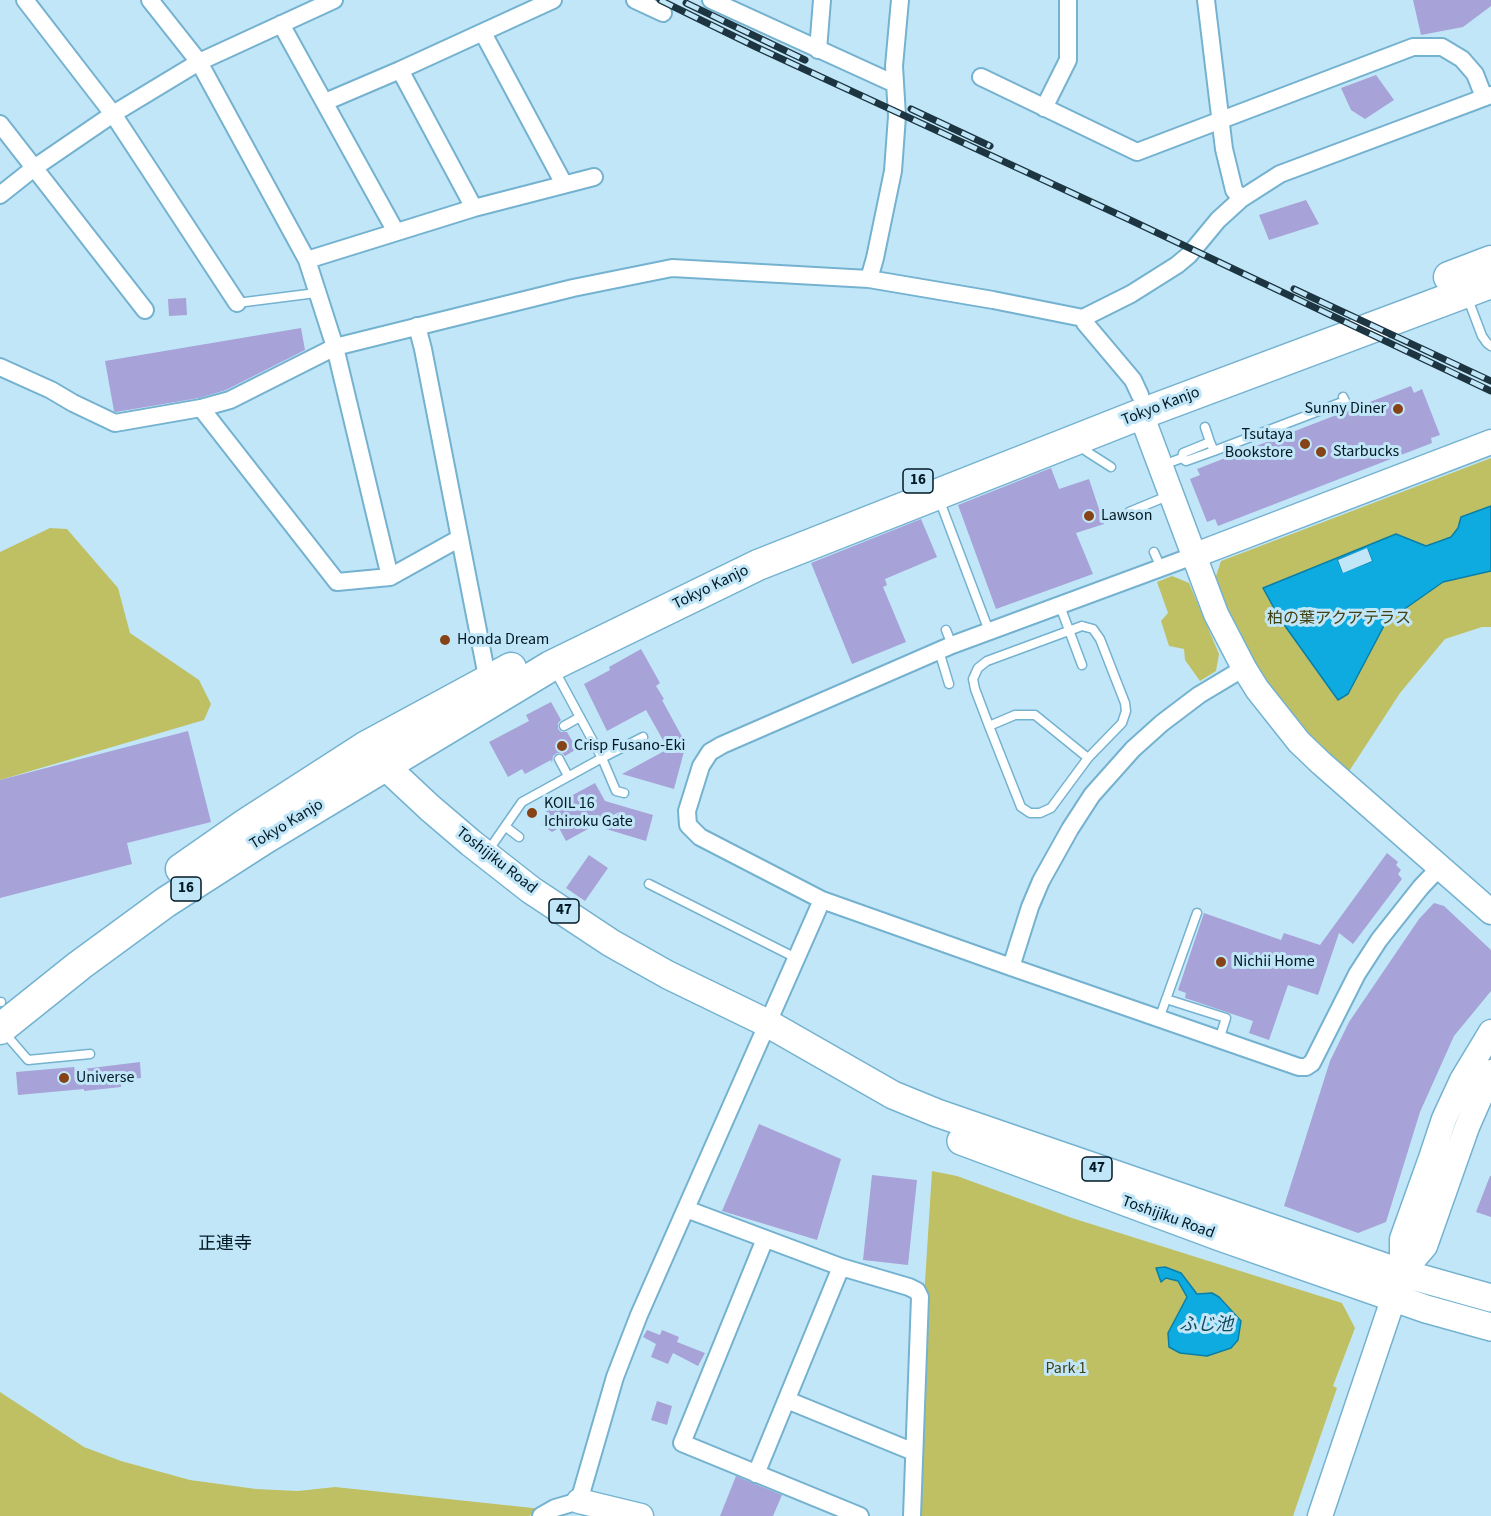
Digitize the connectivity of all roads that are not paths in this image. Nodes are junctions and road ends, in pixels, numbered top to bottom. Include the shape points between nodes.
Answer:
1 (25, 0) edge
2 (150, 0) edge
3 (334, 0) edge
4 (553, 0) edge
5 (635, 0) edge
6 (711, 0) edge
7 (822, 0) edge
8 (900, 0) edge
9 (1068, 0) edge
10 (1206, 0) edge
11 (741, 7) edge
12 (663, 13) dead end
13 (281, 24) junction
14 (483, 33) junction
15 (818, 50) junction
16 (199, 62) junction
17 (400, 70) junction
18 (981, 77) dead end
19 (895, 84) junction
20 (1487, 96) edge
21 (325, 102) junction
22 (1044, 108) junction
23 (113, 114) junction
24 (1220, 120) junction
25 (0, 124) edge
26 (34, 168) junction
27 (594, 177) dead end
28 (564, 184) junction
29 (0, 195) edge
30 (1241, 199) junction
31 (474, 208) junction
32 (396, 232) junction
33 (307, 260) junction
34 (1491, 261) edge
35 (869, 279) junction
36 (1478, 288) edge
37 (316, 293) junction
38 (237, 303) joint
39 (145, 310) dead end
40 (1083, 318) junction
41 (417, 326) junction
42 (1491, 346) edge
43 (335, 347) junction
44 (0, 367) edge
45 (1343, 397) dead end
46 (1140, 405) junction
47 (201, 408) junction
48 (1205, 427) dead end
49 (1081, 439) junction
50 (1210, 442) junction
51 (1491, 442) edge
52 (1214, 451) junction
53 (1182, 458) junction
54 (1160, 466) junction
55 (1111, 467) dead end
56 (1170, 494) junction
57 (937, 496) junction
58 (1129, 512) dead end
59 (460, 538) junction
60 (1154, 552) dead end
61 (1193, 556) junction
62 (1161, 568) junction
63 (390, 577) junction
64 (1060, 606) junction
65 (1069, 630) junction
66 (989, 631) junction
67 (945, 642) junction
68 (1082, 665) dead end
69 (551, 666) junction
70 (1244, 668) junction
71 (949, 684) dead end
72 (489, 691) junction
73 (580, 717) junction
74 (564, 726) dead end
75 (989, 726) junction
76 (643, 737) dead end
77 (374, 756) junction
78 (602, 758) junction
79 (1088, 758) junction
80 (558, 759) dead end
81 (568, 776) junction
82 (624, 793) dead end
83 (506, 827) junction
84 (519, 837) dead end
85 (486, 854) junction
86 (1440, 867) junction
87 (650, 884) dead end
88 (822, 900) junction
89 (1491, 912) edge
90 (1197, 913) dead end
91 (796, 958) junction
92 (1011, 968) junction
93 (1166, 999) junction
94 (0, 1003) edge
95 (1159, 1019) junction
96 (767, 1023) junction
97 (0, 1029) edge
98 (1491, 1032) edge
99 (1219, 1040) junction
100 (90, 1054) dead end
101 (1491, 1072) edge
102 (686, 1209) junction
103 (765, 1239) junction
104 (841, 1267) junction
105 (1402, 1273) junction
106 (1394, 1298) junction
107 (1491, 1298) edge
108 (1491, 1327) edge
109 (787, 1400) junction
110 (914, 1452) junction
111 (756, 1474) junction
112 (579, 1501) junction
113 (541, 1516) edge
114 (641, 1516) edge
115 (860, 1516) edge
116 (912, 1516) edge
117 (1320, 1516) edge

1 - 23 street
2 - 16 street
3 - 13 street
4 - 14 street
5 - 12 street
6 - 11 street
7 - 15 street
8 - 19 street
9 - 22 street via 1068,60
10 - 24 street
11 - 15 street
13 - 16 street
13 - 21 street
14 - 17 street
14 - 28 street
15 - 19 street
16 - 23 street
16 - 33 street
17 - 21 street
17 - 31 street
18 - 22 street
19 - 35 street via 893,171
20 - 24 street via 1462,59 1442,47 1413,47
20 - 30 street via 1280,174
21 - 32 street
22 - 24 street via 1137,152
23 - 26 street
23 - 38 street
24 - 30 street via 1234,190
25 - 26 street
26 - 29 street
26 - 39 street
27 - 28 street
28 - 31 street
30 - 40 street via 1177,266
31 - 32 street
32 - 33 street
33 - 37 street
34 - 46 highway, Tokyo Kanjo / 16
35 - 40 street
35 - 41 street via 672,268
36 - 42 lane via 1482,336
36 - 46 highway, Tokyo Kanjo / 16
37 - 38 lane
37 - 43 street
40 - 46 street via 1133,380
41 - 43 street
41 - 59 street
43 - 47 street via 230,400
43 - 63 street
44 - 47 street via 115,423
45 - 52 lane via 1345,400
46 - 49 highway, Tokyo Kanjo / 16
46 - 54 street
46 - 72 highway, Tokyo Kanjo / 16 via 826,517 662,591
47 - 63 street via 337,582
48 - 50 lane
49 - 55 lane via 1086,451
49 - 57 highway, Tokyo Kanjo / 16
50 - 52 lane
50 - 53 lane via 1184,453
51 - 61 street
52 - 53 lane via 1186,461
53 - 54 lane
54 - 56 street
56 - 58 lane
56 - 61 street
57 - 66 lane
57 - 69 highway, Tokyo Kanjo / 16 via 758,565
59 - 63 street
59 - 72 street
60 - 62 lane
61 - 62 street
61 - 70 street via 1216,614
62 - 64 street
64 - 65 lane
64 - 66 street
65 - 68 lane
65 - 75 lane via 978,668 973,679
65 - 79 lane via 1082,626 1093,629 1126,711 1122,723
66 - 67 street
67 - 71 lane
67 - 88 street via 710,752 701,766 683,810 687,825 700,837
69 - 72 highway, Tokyo Kanjo / 16
69 - 73 lane
70 - 86 street via 1299,742
70 - 92 street via 1198,695 1162,723 1092,795 1041,881
72 - 77 highway, Tokyo Kanjo / 16
73 - 74 lane
73 - 78 lane
75 - 79 lane via 1016,715 1035,715
75 - 79 lane via 1021,807 1030,813 1051,808
76 - 78 lane
77 - 85 main road, Toshijiku Road / 47
77 - 94 highway, Tokyo Kanjo / 16 via 247,824
77 - 97 highway, Tokyo Kanjo / 16 via 264,839 166,902
78 - 81 lane
78 - 82 lane via 616,791
80 - 81 lane
81 - 83 lane via 522,802
83 - 84 lane
83 - 85 lane
85 - 96 main road, Toshijiku Road / 47 via 531,890 611,943
86 - 89 street
86 - 99 street via 1379,940 1325,1026 1316,1057 1306,1067
87 - 91 lane
88 - 91 street
88 - 92 street
90 - 93 lane
91 - 96 street
92 - 95 street via 1061,989
93 - 95 lane
93 - 99 lane via 1226,1018
95 - 99 street
96 - 102 street
96 - 105 main road, Toshijiku Road / 47 via 893,1095 937,1113
96 - 106 main road, Toshijiku Road / 47 via 858,1094 897,1115 1018,1163
97 - 100 lane via 28,1060
98 - 105 street via 1444,1119 1402,1239
101 - 105 street via 1425,1246
102 - 103 street
102 - 112 street via 615,1377
103 - 104 street
103 - 111 street via 682,1443
104 - 109 street
104 - 110 street via 909,1287 920,1297
105 - 106 street
105 - 107 main road, Toshijiku Road / 47
106 - 108 main road, Toshijiku Road / 47
106 - 117 street
109 - 110 street
109 - 111 street
110 - 116 street
111 - 115 street
112 - 113 street
112 - 114 street

